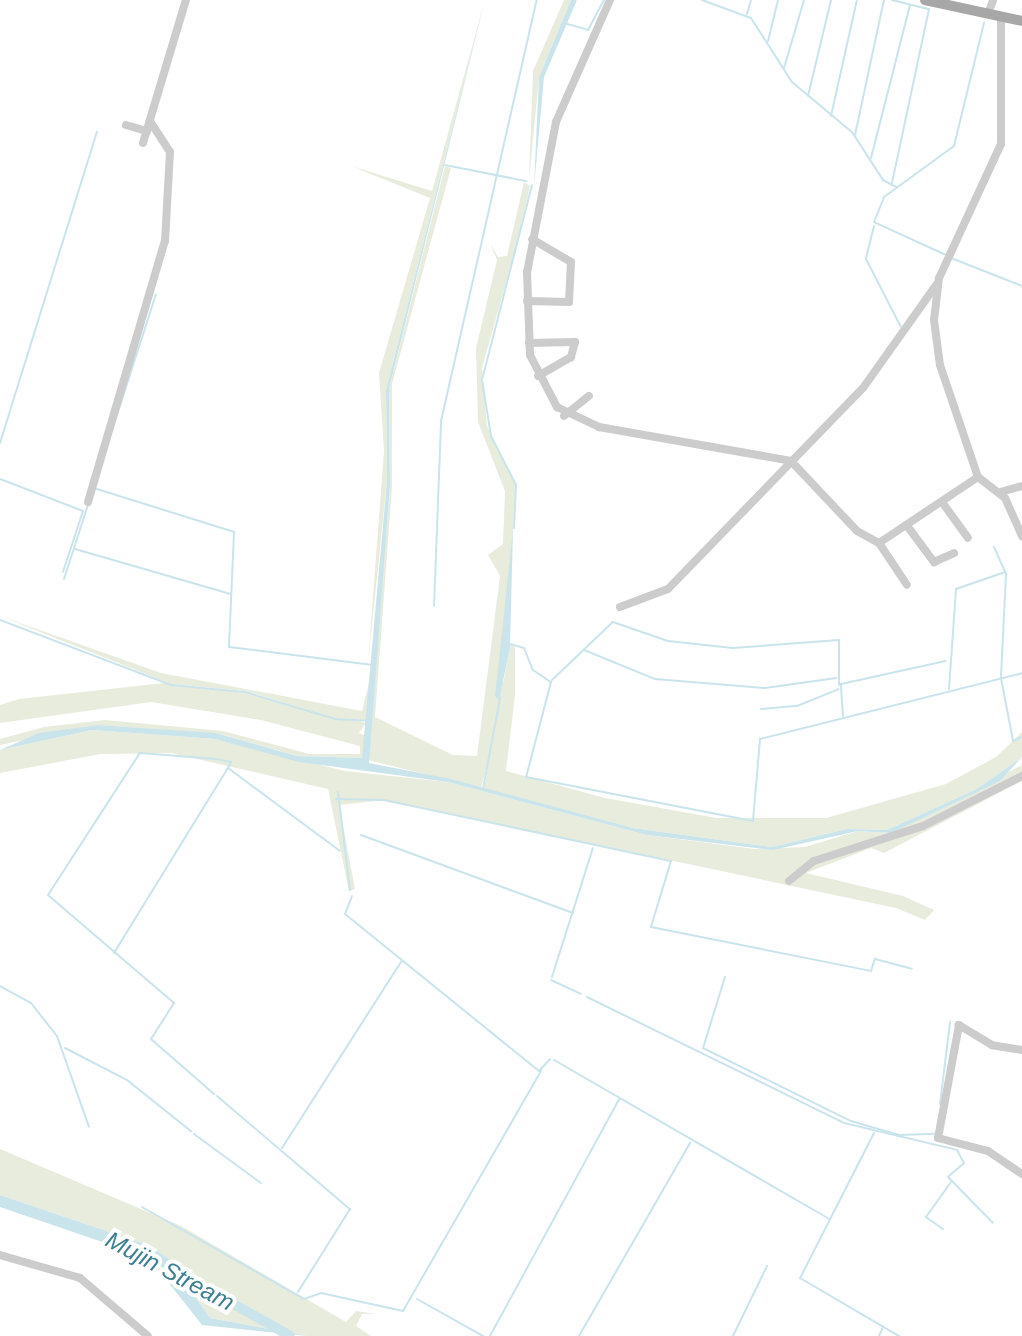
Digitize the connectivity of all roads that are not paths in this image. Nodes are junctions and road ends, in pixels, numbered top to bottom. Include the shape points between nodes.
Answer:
1 (186, 0) edge
2 (610, 0) edge
3 (925, 0) edge
4 (993, 0) edge
5 (988, 14) junction
6 (1001, 17) junction
7 (1022, 21) edge
8 (150, 121) junction
9 (126, 125) dead end
10 (147, 131) junction
11 (143, 143) dead end
12 (532, 239) junction
13 (937, 284) junction
14 (527, 301) junction
15 (529, 343) junction
16 (538, 376) junction
17 (589, 396) dead end
18 (564, 416) junction
19 (791, 461) junction
20 (978, 477) junction
21 (1022, 486) edge
22 (1000, 492) junction
23 (88, 502) dead end
24 (942, 502) junction
25 (908, 527) junction
26 (1022, 536) edge
27 (968, 538) dead end
28 (879, 543) junction
29 (954, 553) dead end
30 (907, 585) dead end
31 (620, 607) dead end
32 (1022, 776) edge
33 (789, 881) dead end
34 (1022, 1050) edge
35 (1022, 1174) edge
36 (0, 1255) edge
37 (148, 1336) edge

1 - 8 street
2 - 12 street via 556,122
3 - 5 main road
4 - 5 street
5 - 6 main road
6 - 7 main road
6 - 13 street via 1001,144
8 - 10 street
8 - 23 street via 170,152 165,241
9 - 10 street
10 - 11 street
12 - 14 street
12 - 14 street via 571,262 569,302
13 - 19 street via 874,375
13 - 20 street via 940,365
14 - 15 street
15 - 16 street
15 - 16 street via 575,342 571,357
16 - 18 street
17 - 18 street
18 - 19 street
19 - 28 street via 857,531
19 - 31 street via 663,594
20 - 22 street
20 - 24 street
21 - 22 street
22 - 26 street
24 - 25 street
24 - 27 street
25 - 28 street
25 - 29 street via 934,562
28 - 30 street
32 - 33 street via 923,826 814,861
34 - 35 street via 992,1045 959,1025 938,1138 988,1151
36 - 37 street via 80,1278

